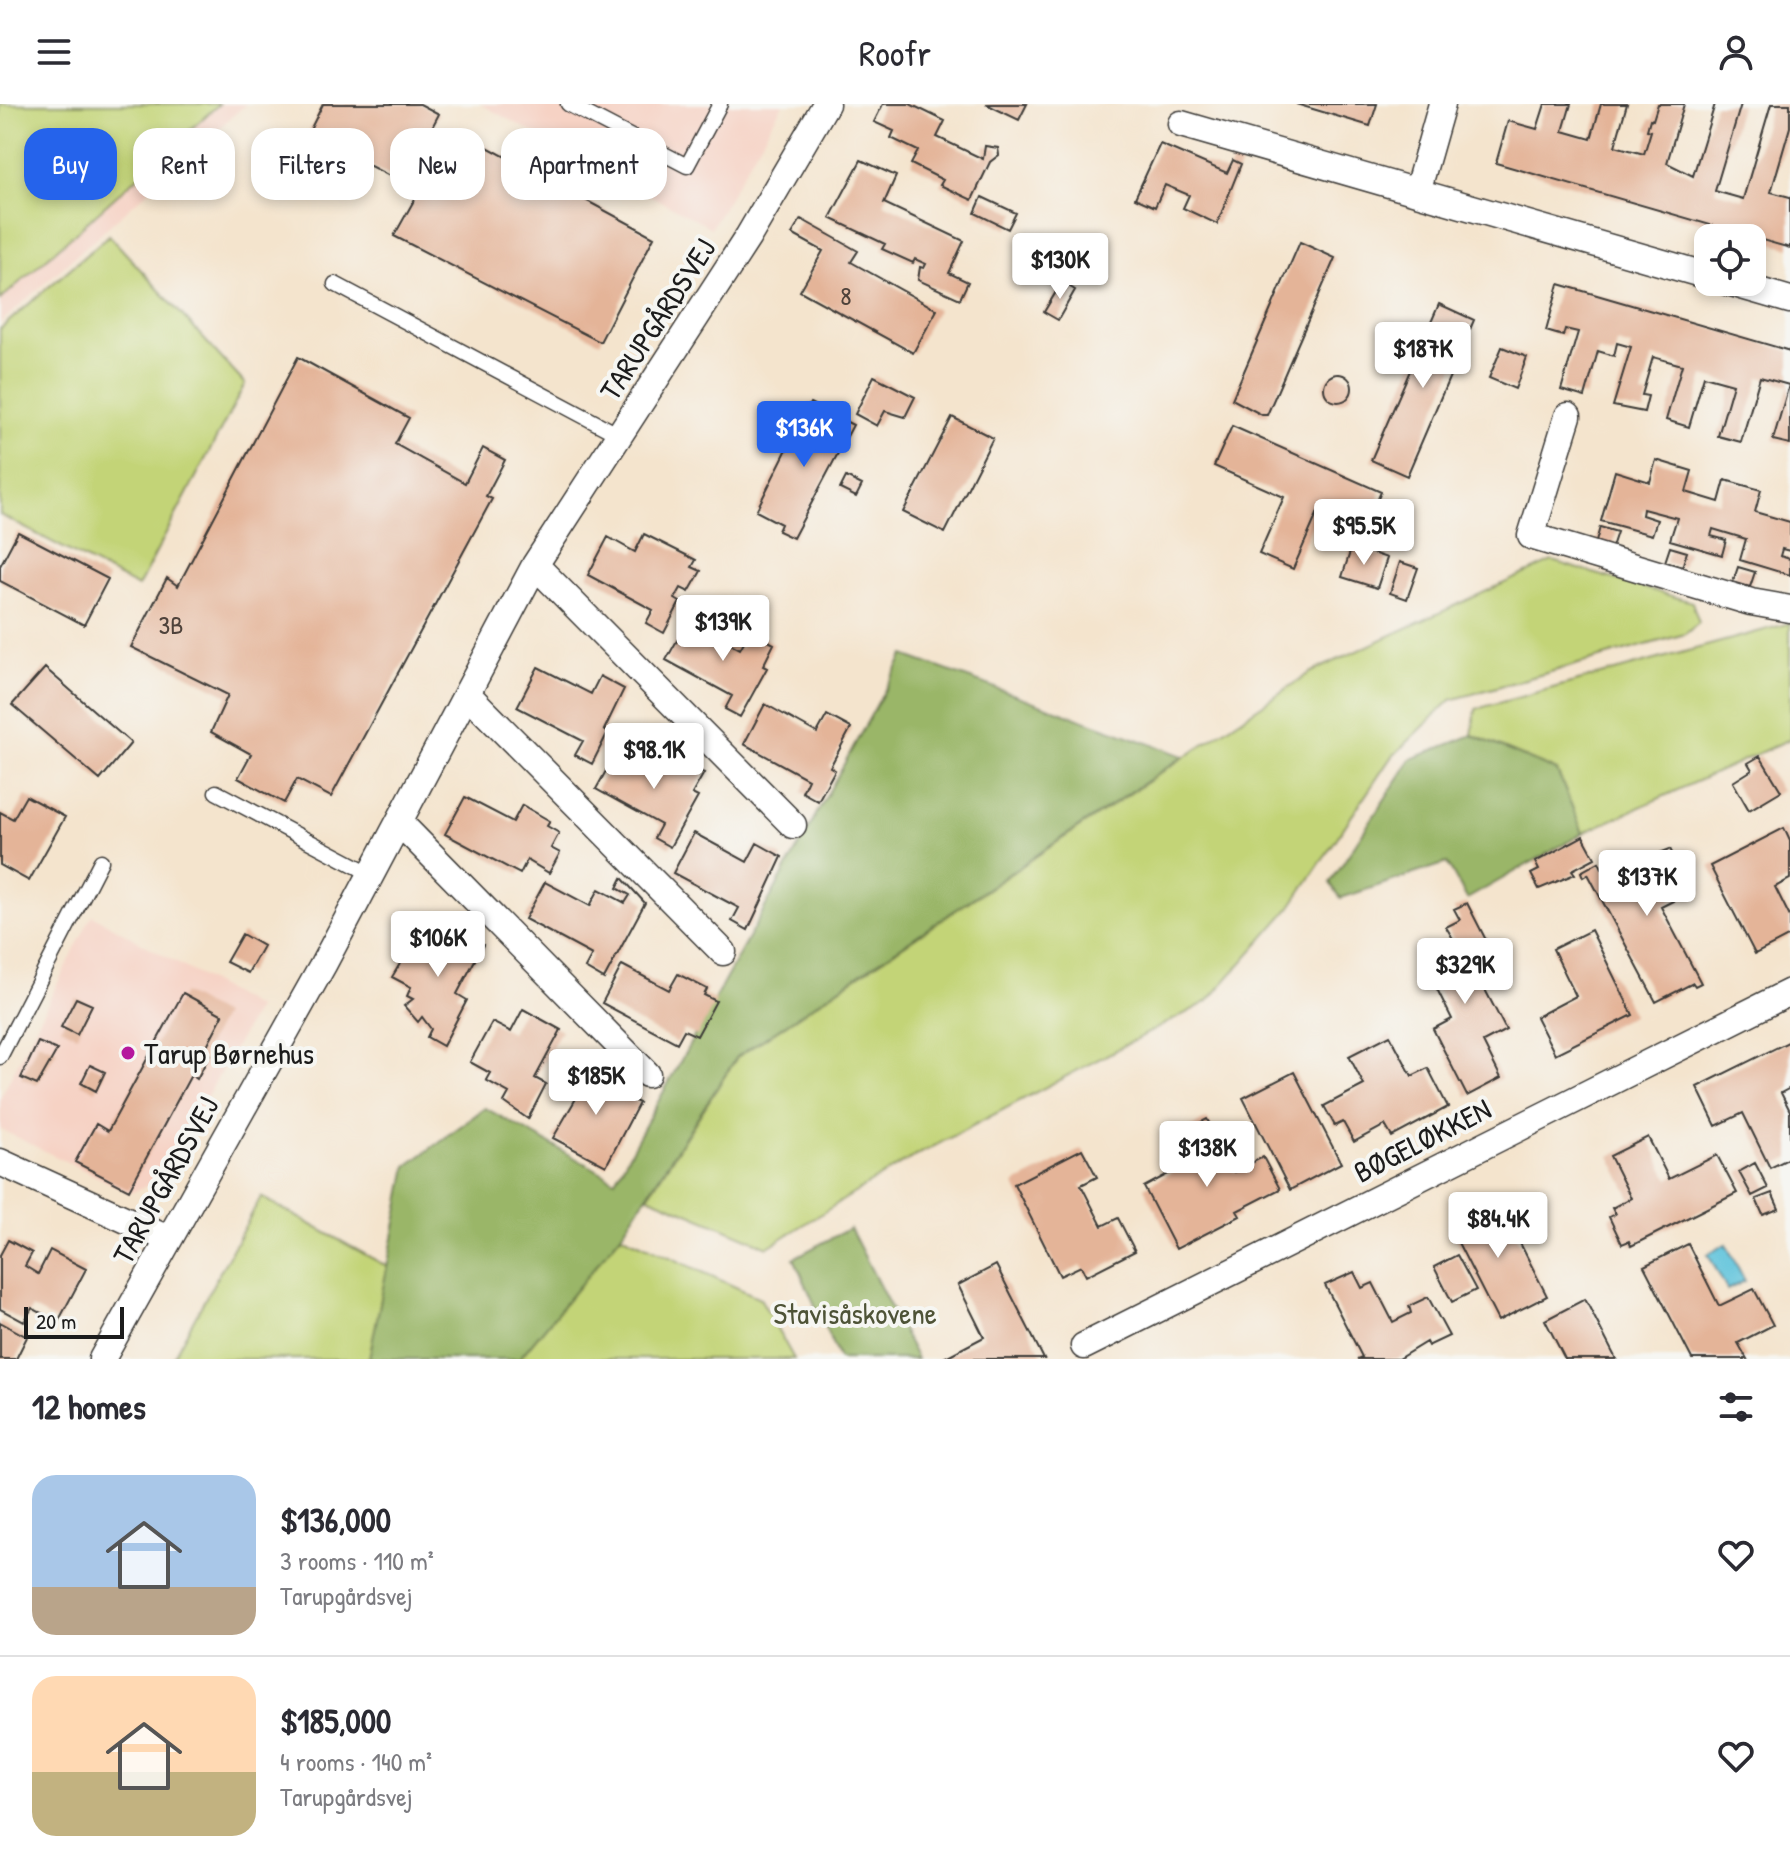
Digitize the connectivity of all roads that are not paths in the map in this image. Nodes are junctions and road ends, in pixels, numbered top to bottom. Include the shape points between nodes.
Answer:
1 (568, 104) edge
2 (720, 104) edge
3 (826, 104) edge
4 (1442, 104) edge
5 (1181, 124) dead end
6 (1417, 192) junction
7 (1694, 272) edge
8 (335, 284) dead end
9 (1766, 293) edge
10 (1790, 300) edge
11 (1568, 416) dead end
12 (619, 435) junction
13 (535, 565) junction
14 (1790, 609) edge
15 (467, 694) junction
16 (216, 792) dead end
17 (399, 822) junction
18 (793, 825) dead end
19 (101, 861) dead end
20 (371, 874) junction
21 (723, 952) dead end
22 (1790, 992) edge
23 (0, 1057) edge
24 (647, 1074) dead end
25 (0, 1162) edge
26 (168, 1239) junction
27 (1084, 1346) dead end
28 (102, 1359) edge

1 - 2 lane via 687,166
3 - 12 street, TARUPGÅRDSVEJ via 748,237
4 - 6 street
5 - 6 street
6 - 7 street
8 - 12 lane
9 - 10 street
11 - 14 street via 1531,536
12 - 13 street, TARUPGÅRDSVEJ
13 - 15 street, TARUPGÅRDSVEJ
13 - 18 street
15 - 17 street, TARUPGÅRDSVEJ
15 - 21 street
16 - 20 lane
17 - 20 street, TARUPGÅRDSVEJ
17 - 24 street
19 - 23 lane
20 - 26 street, TARUPGÅRDSVEJ
22 - 27 street, BØGELØKKEN
25 - 26 street
26 - 28 street, TARUPGÅRDSVEJ

